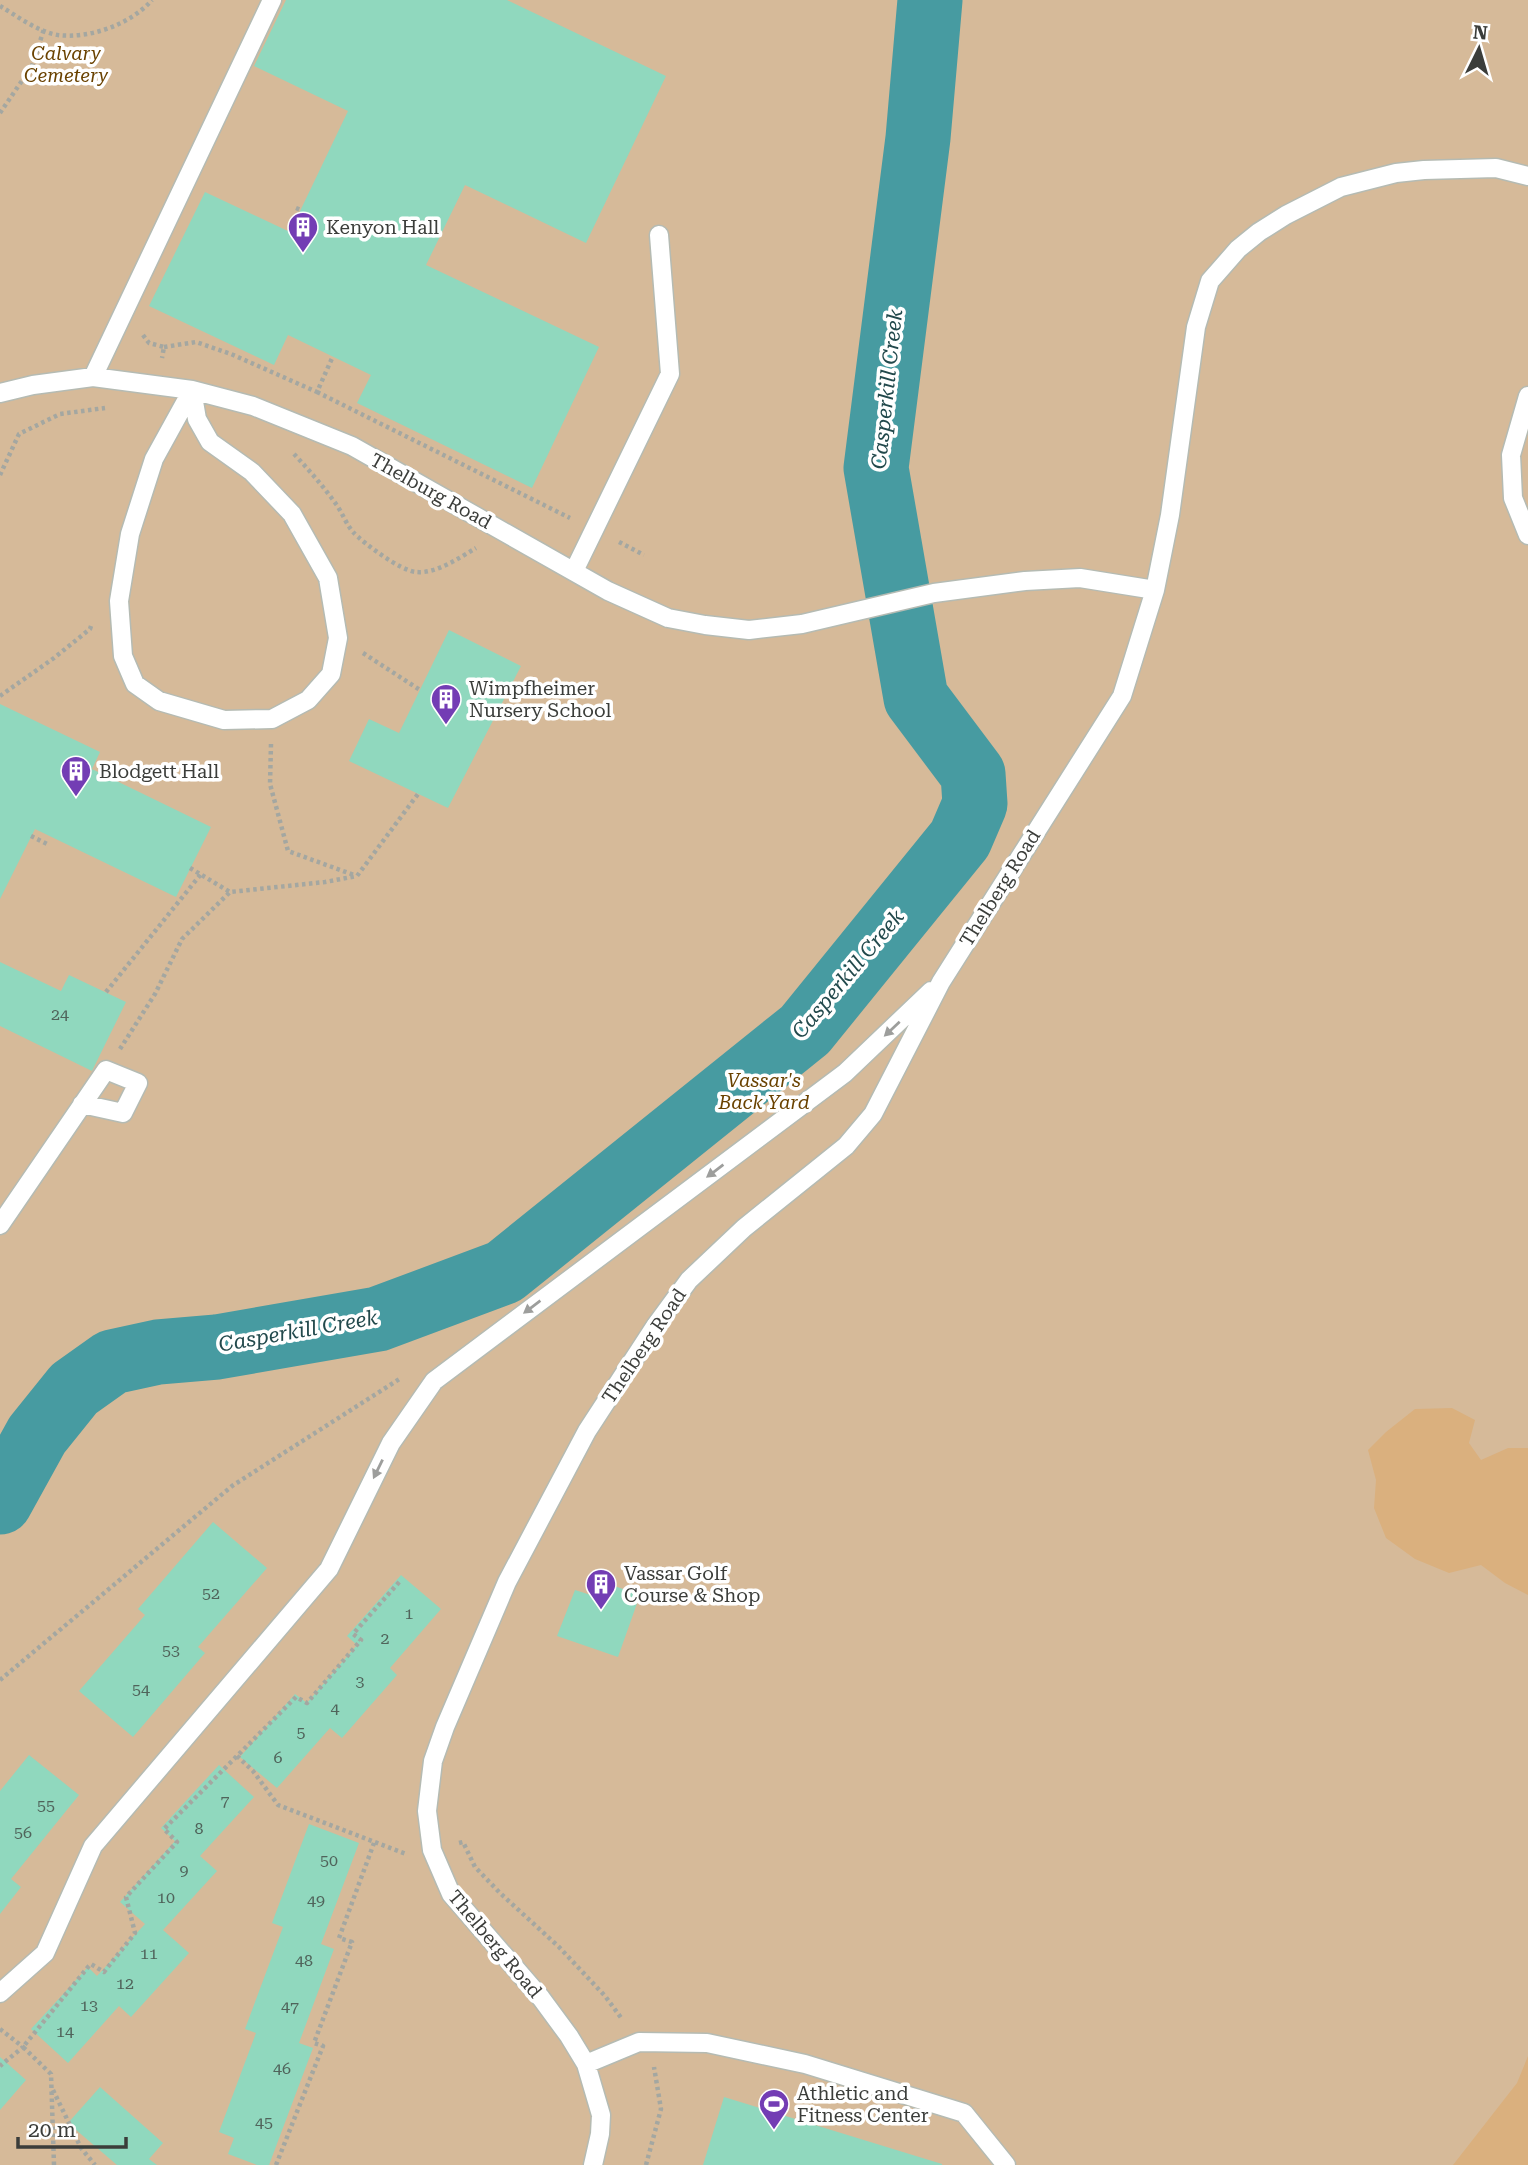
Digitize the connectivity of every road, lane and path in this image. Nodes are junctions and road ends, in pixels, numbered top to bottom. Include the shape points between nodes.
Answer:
1 (152, 0) edge
2 (272, 0) edge
3 (0, 6) edge
4 (44, 29) junction
5 (0, 113) edge
6 (1528, 177) edge
7 (659, 234) dead end
8 (164, 347) dead end
9 (333, 356) dead end
10 (93, 377) junction
11 (192, 390) junction
12 (317, 392) junction
13 (0, 393) edge
14 (1528, 396) edge
15 (293, 453) dead end
16 (595, 530) junction
17 (1528, 535) edge
18 (480, 546) dead end
19 (644, 555) dead end
20 (574, 571) junction
21 (1156, 590) junction
22 (338, 638) junction
23 (420, 690) dead end
24 (272, 719) junction
25 (418, 794) dead end
26 (31, 836) dead end
27 (47, 844) dead end
28 (190, 868) dead end
29 (201, 874) junction
30 (357, 876) junction
31 (230, 892) junction
32 (941, 982) junction
33 (106, 992) dead end
34 (106, 1070) junction
35 (82, 1104) junction
36 (0, 1225) edge
37 (406, 1374) dead end
38 (401, 1580) dead end
39 (0, 1680) edge
40 (374, 1843) dead end
41 (0, 1993) edge
42 (0, 2029) edge
43 (23, 2048) junction
44 (586, 2064) junction
45 (0, 2066) edge
46 (51, 2085) junction
47 (54, 2165) edge
48 (95, 2165) edge
49 (276, 2165) edge
50 (593, 2165) edge
51 (1006, 2165) edge

1 - 4 path via 116,25 86,35 57,35
2 - 10 lane
3 - 4 path
4 - 5 path via 32,66
6 - 21 lane, Thelberg Road via 1484,169 1424,170 1371,179 1319,198 1238,249 1210,281 1196,327
7 - 16 lane via 670,374
8 - 12 path via 195,342
9 - 12 path
10 - 11 lane, Thelburg Road
10 - 13 lane, Thelburg Road
11 - 20 lane, Thelburg Road via 253,406 352,446
11 - 22 lane via 197,419 210,442 252,472 292,514 328,578
11 - 24 lane via 154,459 130,534 119,601 123,656 135,684 159,701 223,720
12 - 16 path
14 - 17 lane via 1511,455 1513,498
15 - 18 path via 325,489 351,530 392,562 415,573 433,570
16 - 19 path
16 - 20 lane
20 - 21 lane, Thelburg Road via 668,618 749,630 802,624 934,593 1025,581 1080,578
21 - 32 lane, Thelberg Road via 1122,696
22 - 23 path
22 - 24 lane via 331,674 308,700
24 - 30 path via 270,784 288,851
25 - 30 path
26 - 27 path
28 - 29 path
29 - 31 path
29 - 33 path
30 - 31 path
31 - 34 path via 182,939 155,994
32 -> 41 lane via 845,1073 434,1381 391,1443 329,1569 93,1846 45,1953
32 - 44 lane, Thelberg Road via 873,1114 846,1146 744,1228 689,1280 656,1325 587,1430 507,1582 444,1727 433,1761 427,1811 433,1857 451,1894 541,1998
34 - 35 lane
34 - 35 lane via 138,1083 123,1112
35 - 36 lane
37 - 39 path via 232,1486
38 - 43 path via 353,1634 361,1640 307,1703 296,1698 164,1829 177,1842 127,1897 135,1933 104,1972 91,1964
40 - 49 path via 339,1938 352,1942 314,2043 323,2046
42 - 43 path
43 - 45 path
43 - 46 path via 51,2074
44 - 50 lane, Thelberg Road via 601,2115
44 - 51 lane via 639,2042 707,2043 805,2064 964,2113
46 - 47 path
46 - 48 path via 81,2148

